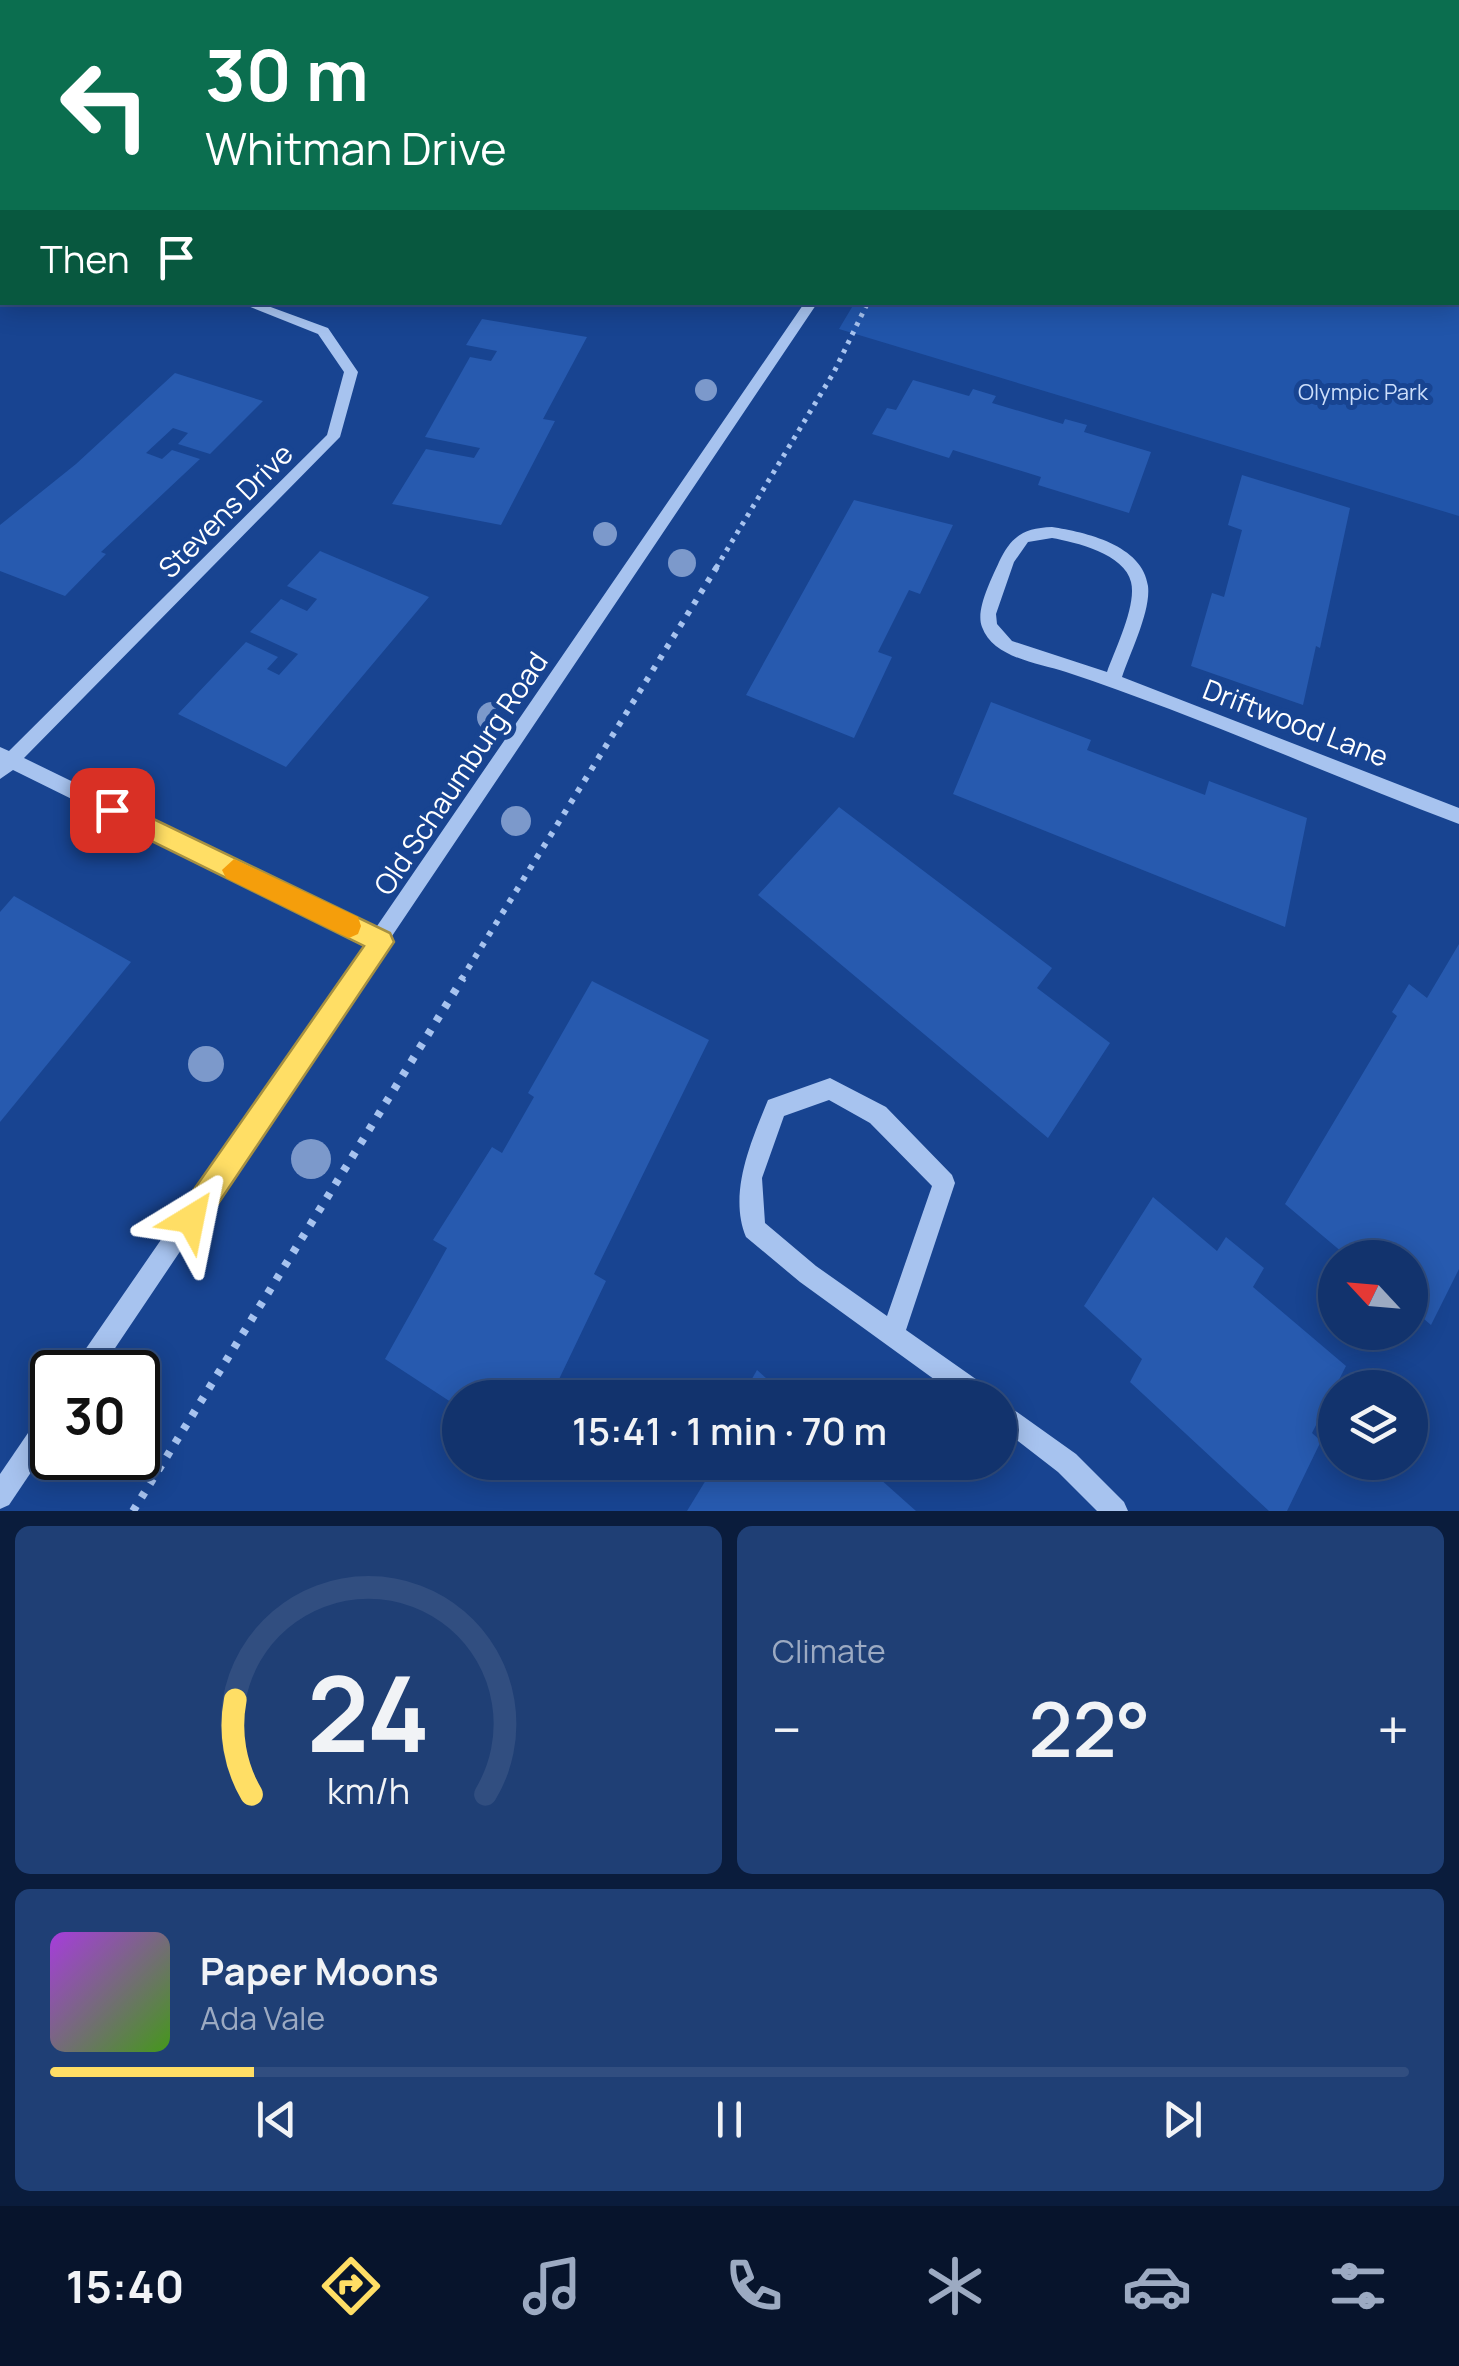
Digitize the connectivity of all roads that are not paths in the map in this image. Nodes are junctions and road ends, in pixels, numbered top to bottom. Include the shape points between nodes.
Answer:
1 (252, 305) edge
2 (810, 305) edge
3 (1113, 680) junction
4 (3, 762) edge
5 (1459, 816) edge
6 (382, 942) junction
7 (894, 1331) junction
8 (100, 1350) edge
9 (958, 1380) edge
10 (1017, 1425) edge
11 (30, 1452) edge
12 (0, 1496) edge
13 (1114, 1511) edge

1 - 4 street, Stevens Drive via 323,331 351,372 332,437
2 - 6 street, Old Schaumburg Road
3 - 3 street, Driftwood Lane via 1140,585 1133,566 1110,550 1060,533 1034,532 1018,541 989,626 1006,646
3 - 5 street, Driftwood Lane
4 - 6 street
6 - 8 street, Old Schaumburg Road
7 - 7 street via 754,1229 751,1178 776,1108 830,1090 878,1115 944,1182
7 - 9 street
10 - 13 street
11 - 12 street

